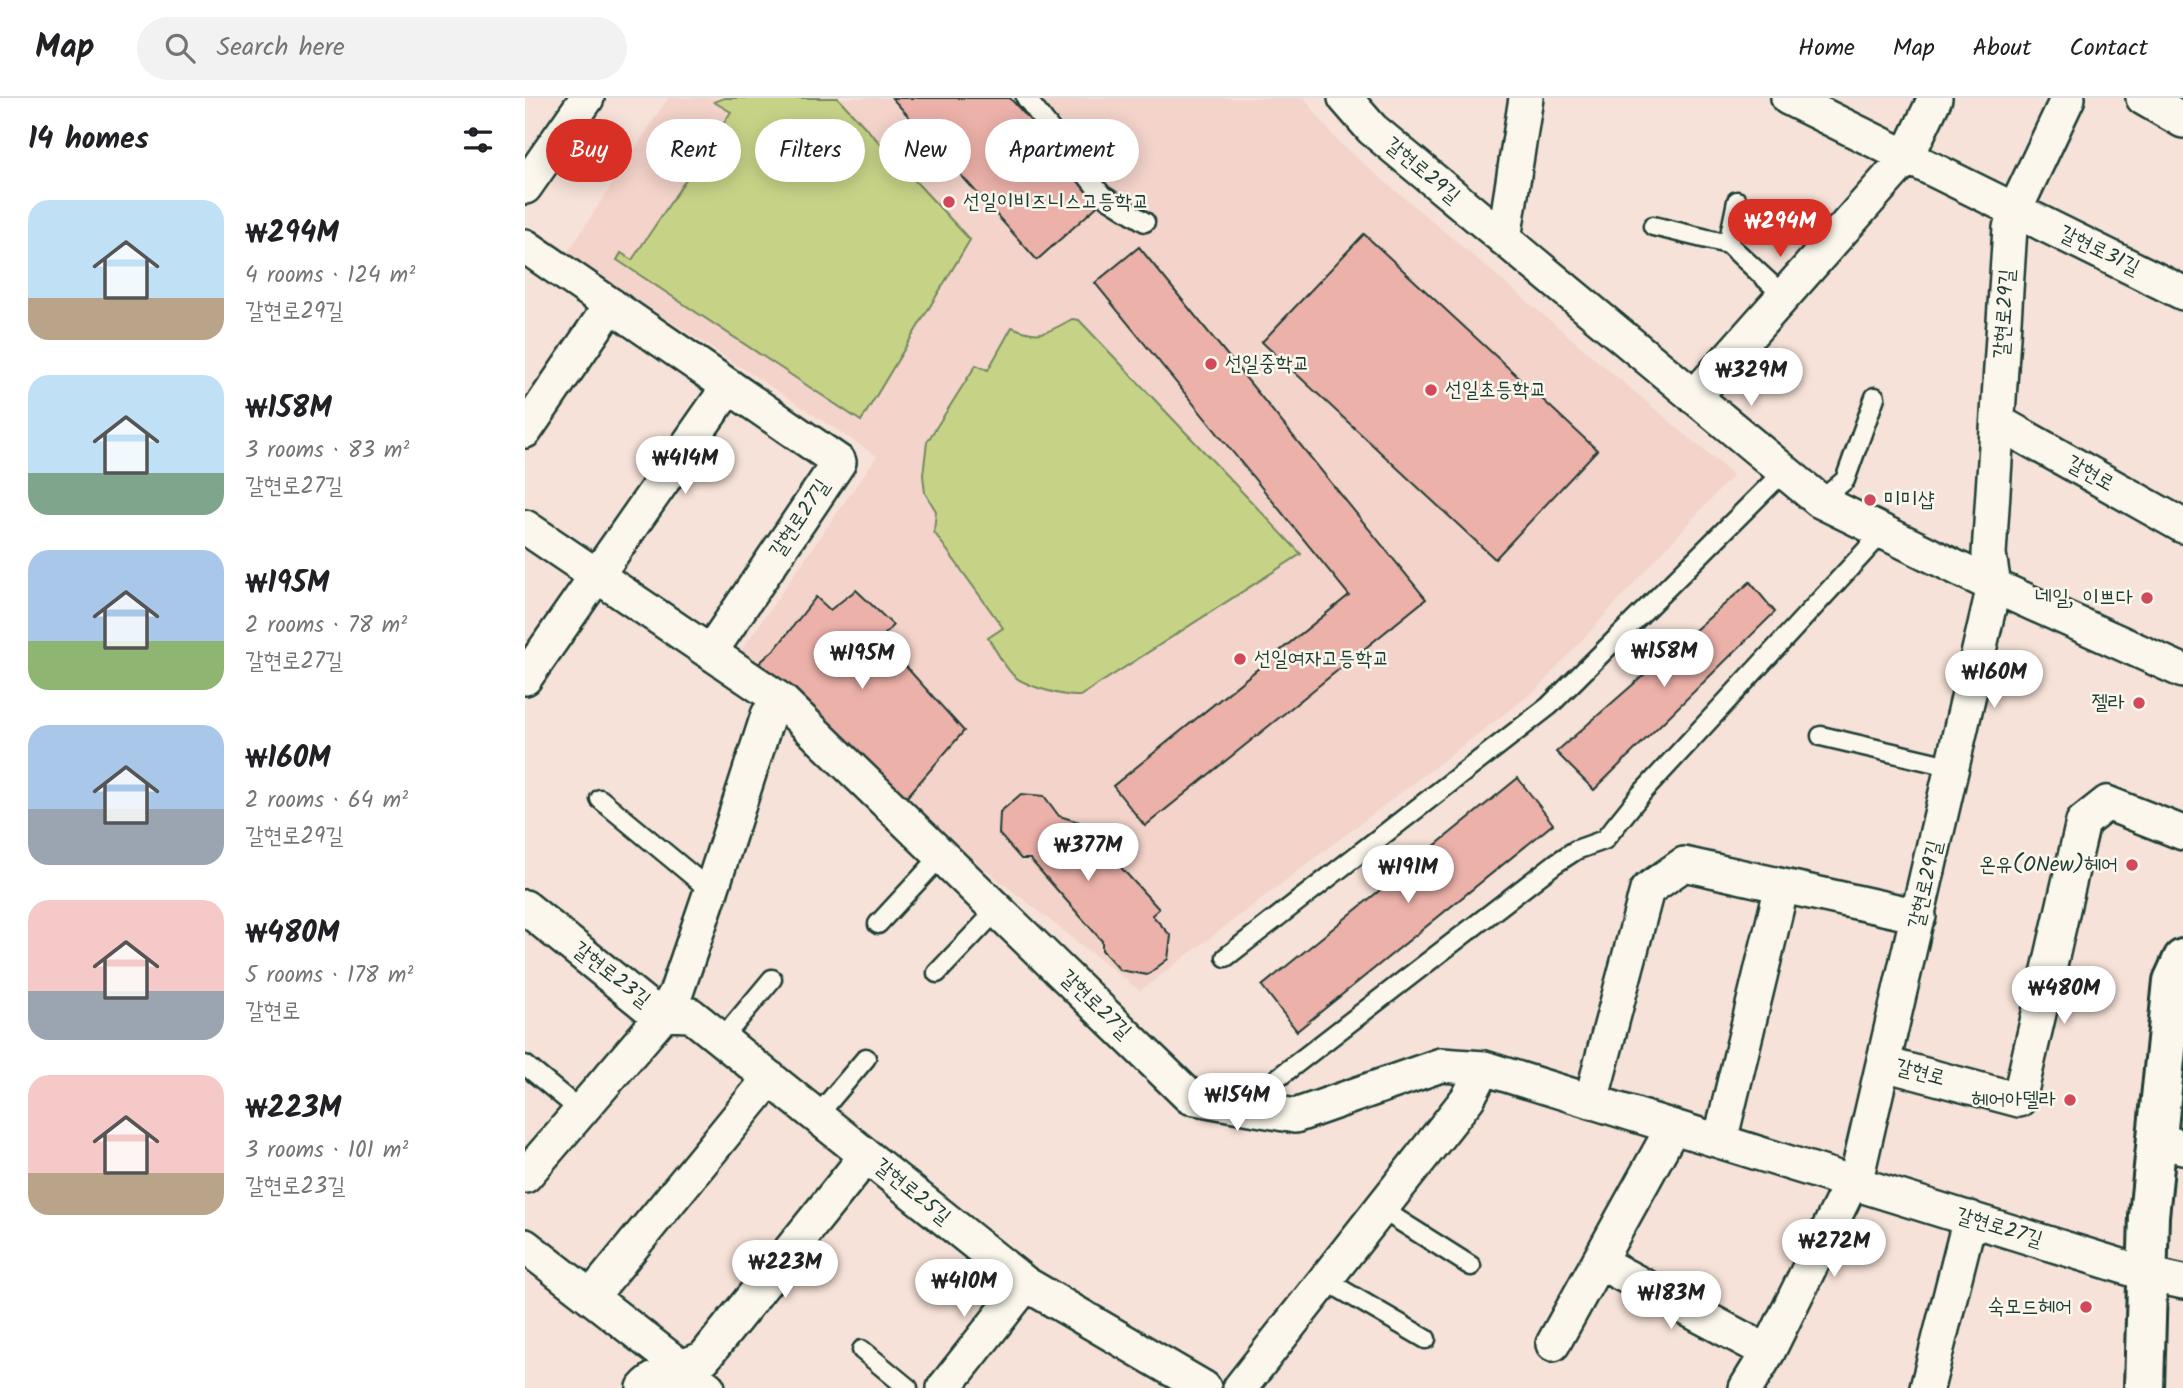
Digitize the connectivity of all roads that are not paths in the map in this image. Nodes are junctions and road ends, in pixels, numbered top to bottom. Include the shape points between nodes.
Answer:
1 (587, 98) edge
2 (1026, 98) edge
3 (1345, 98) edge
4 (1526, 98) edge
5 (1788, 98) edge
6 (1935, 98) edge
7 (2068, 98) edge
8 (2143, 98) edge
9 (2183, 121) edge
10 (1907, 157) junction
11 (525, 187) edge
12 (1737, 201) dead end
13 (2015, 210) junction
14 (1145, 222) dead end
15 (1653, 226) dead end
16 (1504, 239) junction
17 (1728, 244) junction
18 (525, 246) edge
19 (2183, 293) edge
20 (1784, 296) junction
21 (611, 305) junction
22 (729, 386) junction
23 (1694, 397) junction
24 (1875, 397) dead end
25 (1998, 422) junction
26 (525, 431) edge
27 (1784, 471) junction
28 (1820, 501) junction
29 (2183, 526) edge
30 (525, 527) edge
31 (1883, 532) junction
32 (597, 575) junction
33 (1994, 586) junction
34 (711, 651) junction
35 (2183, 671) edge
36 (525, 678) edge
37 (782, 701) junction
38 (1821, 736) dead end
39 (1953, 767) junction
40 (600, 799) dead end
41 (2183, 833) edge
42 (941, 856) junction
43 (1782, 886) junction
44 (712, 891) junction
45 (525, 907) edge
46 (997, 910) junction
47 (1919, 916) junction
48 (878, 924) dead end
49 (1226, 957) dead end
50 (2183, 959) edge
51 (937, 974) dead end
52 (772, 979) dead end
53 (664, 1014) junction
54 (722, 1039) junction
55 (866, 1058) dead end
56 (1884, 1064) junction
57 (2173, 1064) edge
58 (525, 1065) edge
59 (1484, 1068) junction
60 (769, 1078) junction
61 (1270, 1084) dead end
62 (1591, 1101) junction
63 (581, 1111) junction
64 (817, 1116) junction
65 (1673, 1127) junction
66 (1720, 1141) junction
67 (2169, 1143) edge
68 (866, 1156) junction
69 (525, 1176) edge
70 (1852, 1182) junction
71 (1381, 1209) junction
72 (1970, 1218) junction
73 (525, 1246) edge
74 (1598, 1262) junction
75 (1471, 1266) dead end
76 (2165, 1278) edge
77 (1325, 1280) junction
78 (1026, 1284) junction
79 (591, 1297) junction
80 (1426, 1339) dead end
81 (1553, 1344) dead end
82 (862, 1350) dead end
83 (1768, 1352) junction
84 (696, 1378) edge
85 (644, 1388) edge
86 (908, 1388) edge
87 (944, 1388) edge
88 (1204, 1388) edge
89 (1240, 1388) edge
90 (1746, 1388) edge
91 (1927, 1388) edge
92 (2144, 1388) edge

1 - 11 street
2 - 14 lane via 1102,195
3 - 16 street, 갈현로29길 via 1372,129
4 - 16 street
5 - 10 street, 갈현로31길
6 - 10 street
7 - 13 street
8 - 9 street
10 - 13 street, 갈현로31길
10 - 20 street
12 - 17 lane
13 - 19 street, 갈현로31길
13 - 25 street, 갈현로29길 via 2010,228
15 - 17 lane
16 - 23 street, 갈현로29길
17 - 20 lane
18 - 21 street, 갈현로27길
20 - 23 street
21 - 22 street, 갈현로27길
21 - 26 street
22 - 32 street
22 - 34 street, 갈현로27길 via 839,461
23 - 27 street, 갈현로29길
24 - 28 lane via 1845,480
25 - 29 street, 갈현로
25 - 33 street, 갈현로29길 via 1989,554
27 - 28 street, 갈현로29길
27 - 49 lane via 1549,706
28 - 31 street, 갈현로29길
30 - 32 street, 갈현로27길
31 - 33 street, 갈현로29길
31 - 61 lane via 1604,840 1556,863
32 - 34 street, 갈현로27길
32 - 36 street
33 - 35 street, 갈현로29길
33 - 39 street, 갈현로29길
34 - 37 street, 갈현로27길
37 - 42 street, 갈현로27길
37 - 44 street via 768,715
38 - 39 lane
39 - 47 street, 갈현로29길
40 - 44 lane
41 - 56 street, 갈현로 via 2107,803 2083,822 2019,1100
42 - 46 street, 갈현로27길
42 - 48 lane
43 - 47 street
43 - 62 street via 1684,864 1647,890
43 - 66 street
44 - 53 street via 676,993
45 - 53 street, 갈현로23길 via 647,1006
46 - 51 lane
46 - 59 street, 갈현로27길 via 1190,1097 1295,1116 1441,1065
47 - 56 street, 갈현로29길
50 - 57 main road via 2173,981
52 - 54 lane
53 - 54 street, 갈현로25길 via 691,1015
53 - 63 street, 갈현로23길
54 - 60 street, 갈현로25길
55 - 64 lane
56 - 70 street, 갈현로29길
57 - 67 main road
58 - 63 lane
59 - 62 street, 갈현로27길
59 - 71 street via 1468,1098
60 - 64 street, 갈현로25길
60 - 79 street
62 - 65 street, 갈현로27길
63 - 69 street, 갈현로23길
64 - 68 street, 갈현로25길
65 - 66 street, 갈현로27길
65 - 74 street
66 - 70 street, 갈현로27길
67 - 76 main road via 2149,1216
68 - 78 street, 갈현로25길
68 - 84 street via 704,1358
70 - 72 street, 갈현로27길
70 - 83 street
71 - 75 lane
71 - 77 street
72 - 76 street, 갈현로27길
72 - 91 street
73 - 79 street
74 - 81 street
74 - 83 street
76 - 92 main road
77 - 80 lane
77 - 89 street
78 - 87 street
78 - 88 street, 갈현로25길
79 - 84 street
82 - 86 lane
83 - 90 street
84 - 85 street via 653,1378

